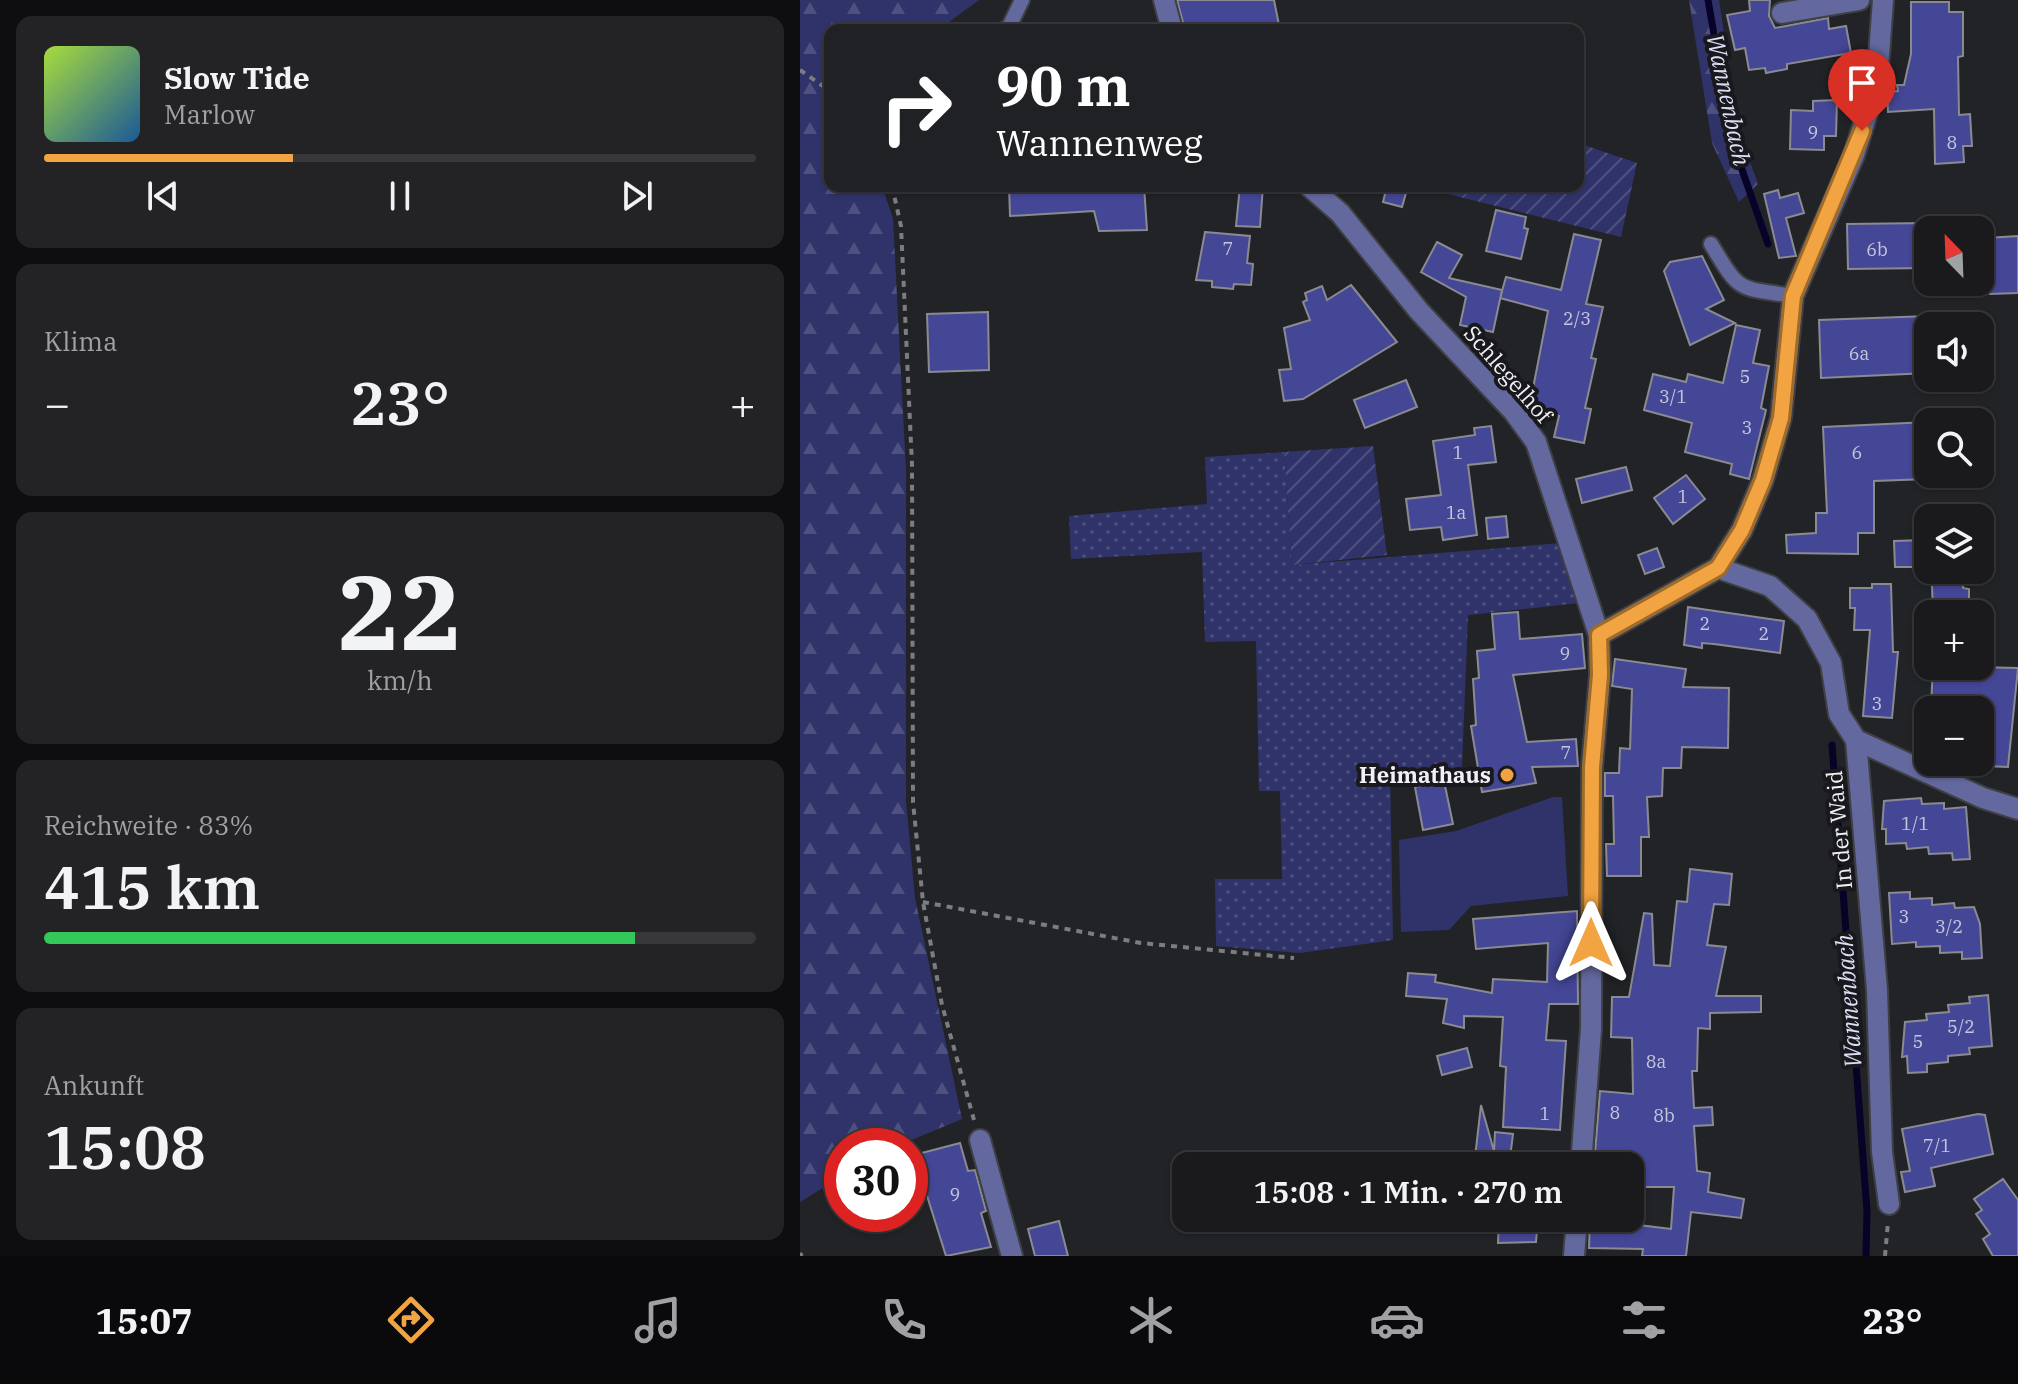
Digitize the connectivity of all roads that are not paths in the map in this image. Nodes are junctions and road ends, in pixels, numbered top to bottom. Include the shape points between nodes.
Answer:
1 (1022, 0) edge
2 (1164, 0) edge
3 (1859, 0) edge
4 (1883, 0) edge
5 (1782, 13) dead end
6 (1010, 24) edge
7 (1170, 24) edge
8 (1316, 192) edge
9 (1711, 244) dead end
10 (1793, 296) junction
11 (1718, 568) junction
12 (1599, 635) junction
13 (1856, 740) junction
14 (2018, 809) edge
15 (980, 1140) road end
16 (1582, 1152) edge
17 (1889, 1204) road end
18 (1576, 1232) edge
19 (1012, 1256) edge
20 (1574, 1256) edge

1 - 6 lane
2 - 7 street
3 - 5 street
4 - 10 street via 1877,82 1854,155
8 - 12 street, Schlegelhof via 1340,213 1536,442
9 - 10 lane via 1742,288
10 - 11 street via 1781,418 1763,480 1742,530
11 - 12 street
11 - 13 street via 1770,586 1807,619 1831,663 1839,714
12 - 16 street, Schlegelhof via 1592,767 1591,1029
13 - 14 street
13 - 17 street, In der Waid
15 - 19 street
18 - 20 street

